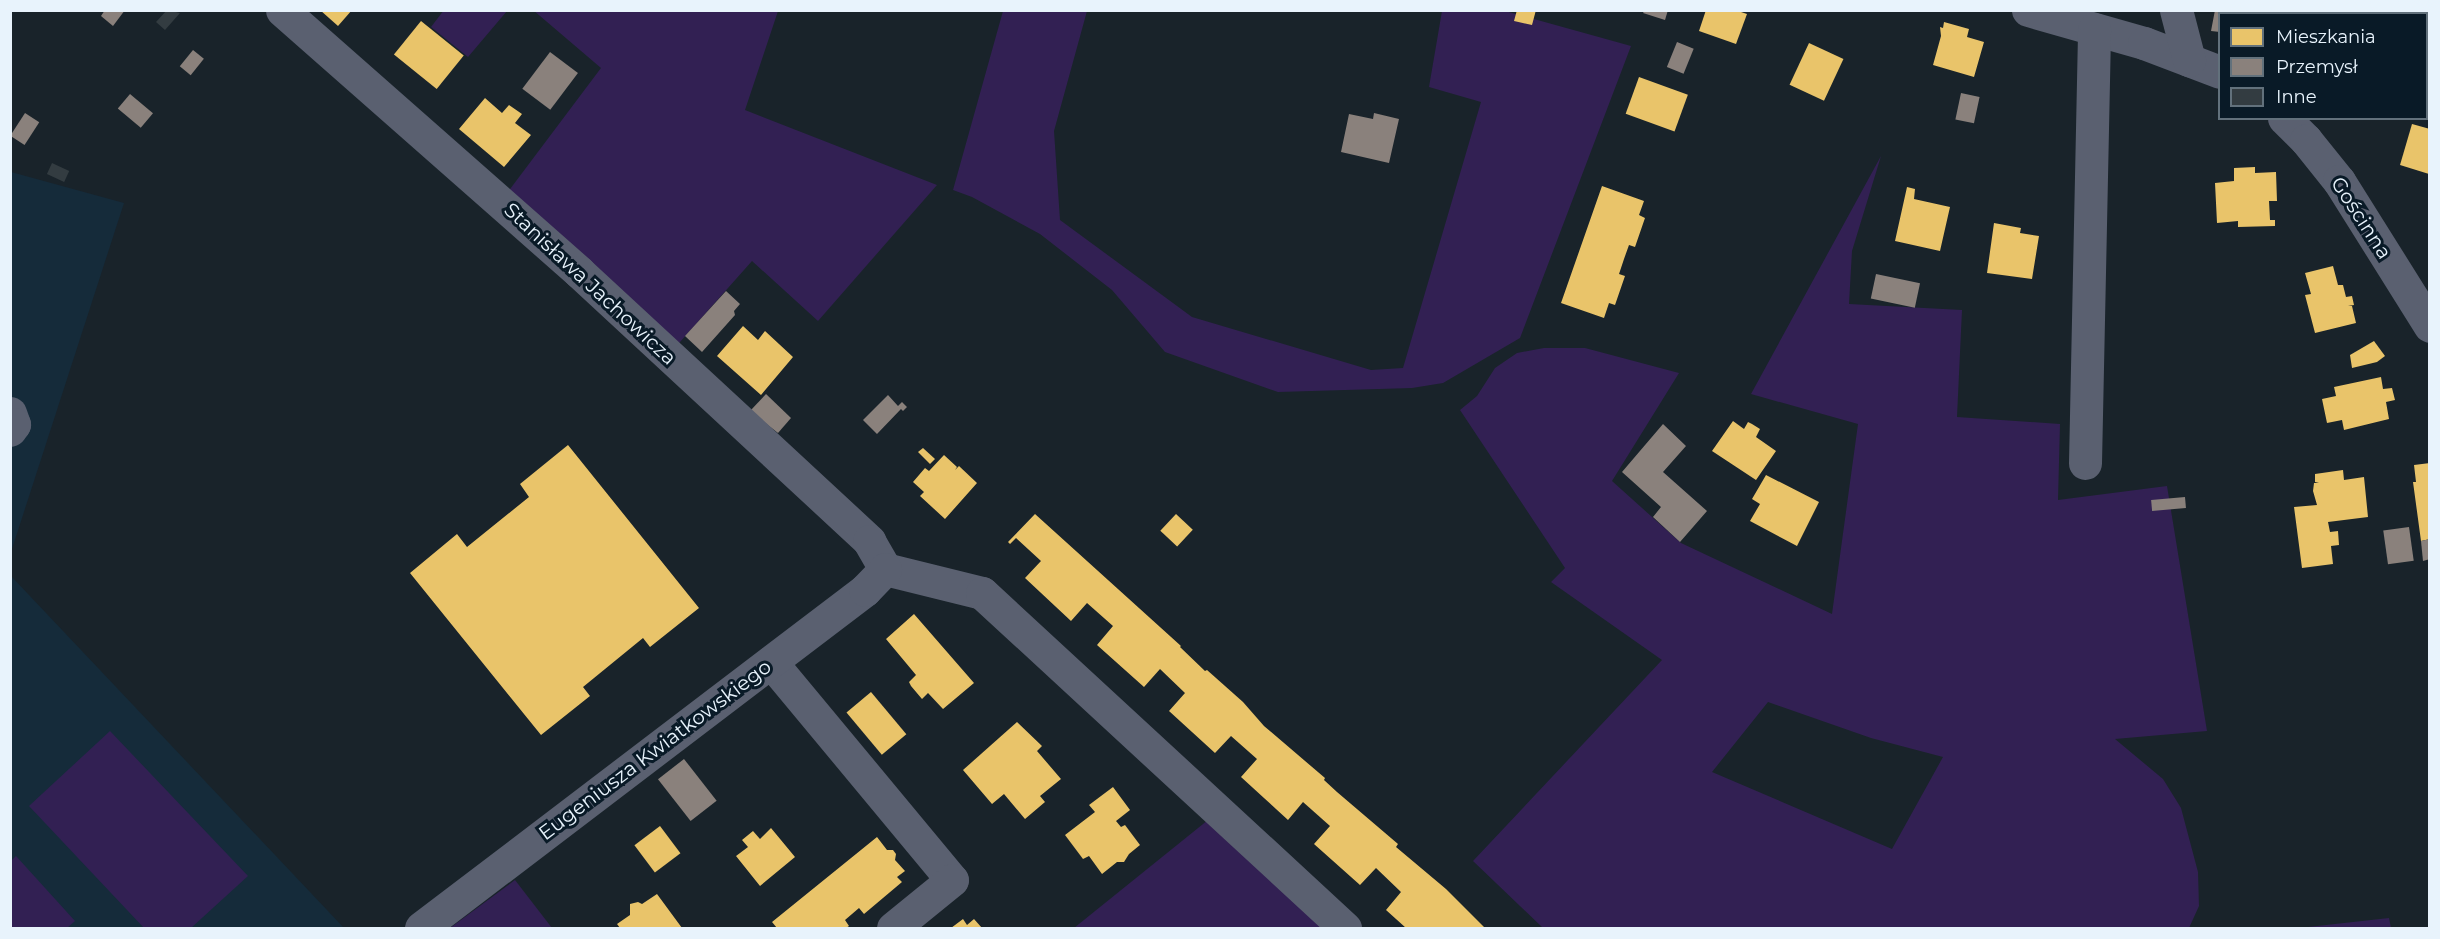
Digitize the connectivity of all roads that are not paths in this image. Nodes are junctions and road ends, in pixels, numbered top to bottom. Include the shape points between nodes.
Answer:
1 (282, 10) edge
2 (2028, 10) edge
3 (2176, 10) edge
4 (2094, 29) junction
5 (2189, 60) junction
6 (2218, 71) edge
7 (2298, 123) edge
8 (2430, 326) edge
9 (10, 413) edge
10 (10, 430) edge
11 (2085, 463) dead end
12 (885, 569) junction
13 (771, 662) junction
14 (421, 928) edge
15 (893, 928) edge
16 (1345, 928) edge

1 - 12 street, Stanisława Jachowicza via 579,272 869,541
2 - 4 street
3 - 5 street
4 - 5 street
4 - 11 street
5 - 6 street
7 - 8 street, Gościnna
9 - 10 street via 14,424
12 - 13 street, Eugeniusza Kwiatkowskiego via 865,590
12 - 16 street via 982,593
13 - 14 street, Eugeniusza Kwiatkowskiego
13 - 15 street via 952,880

